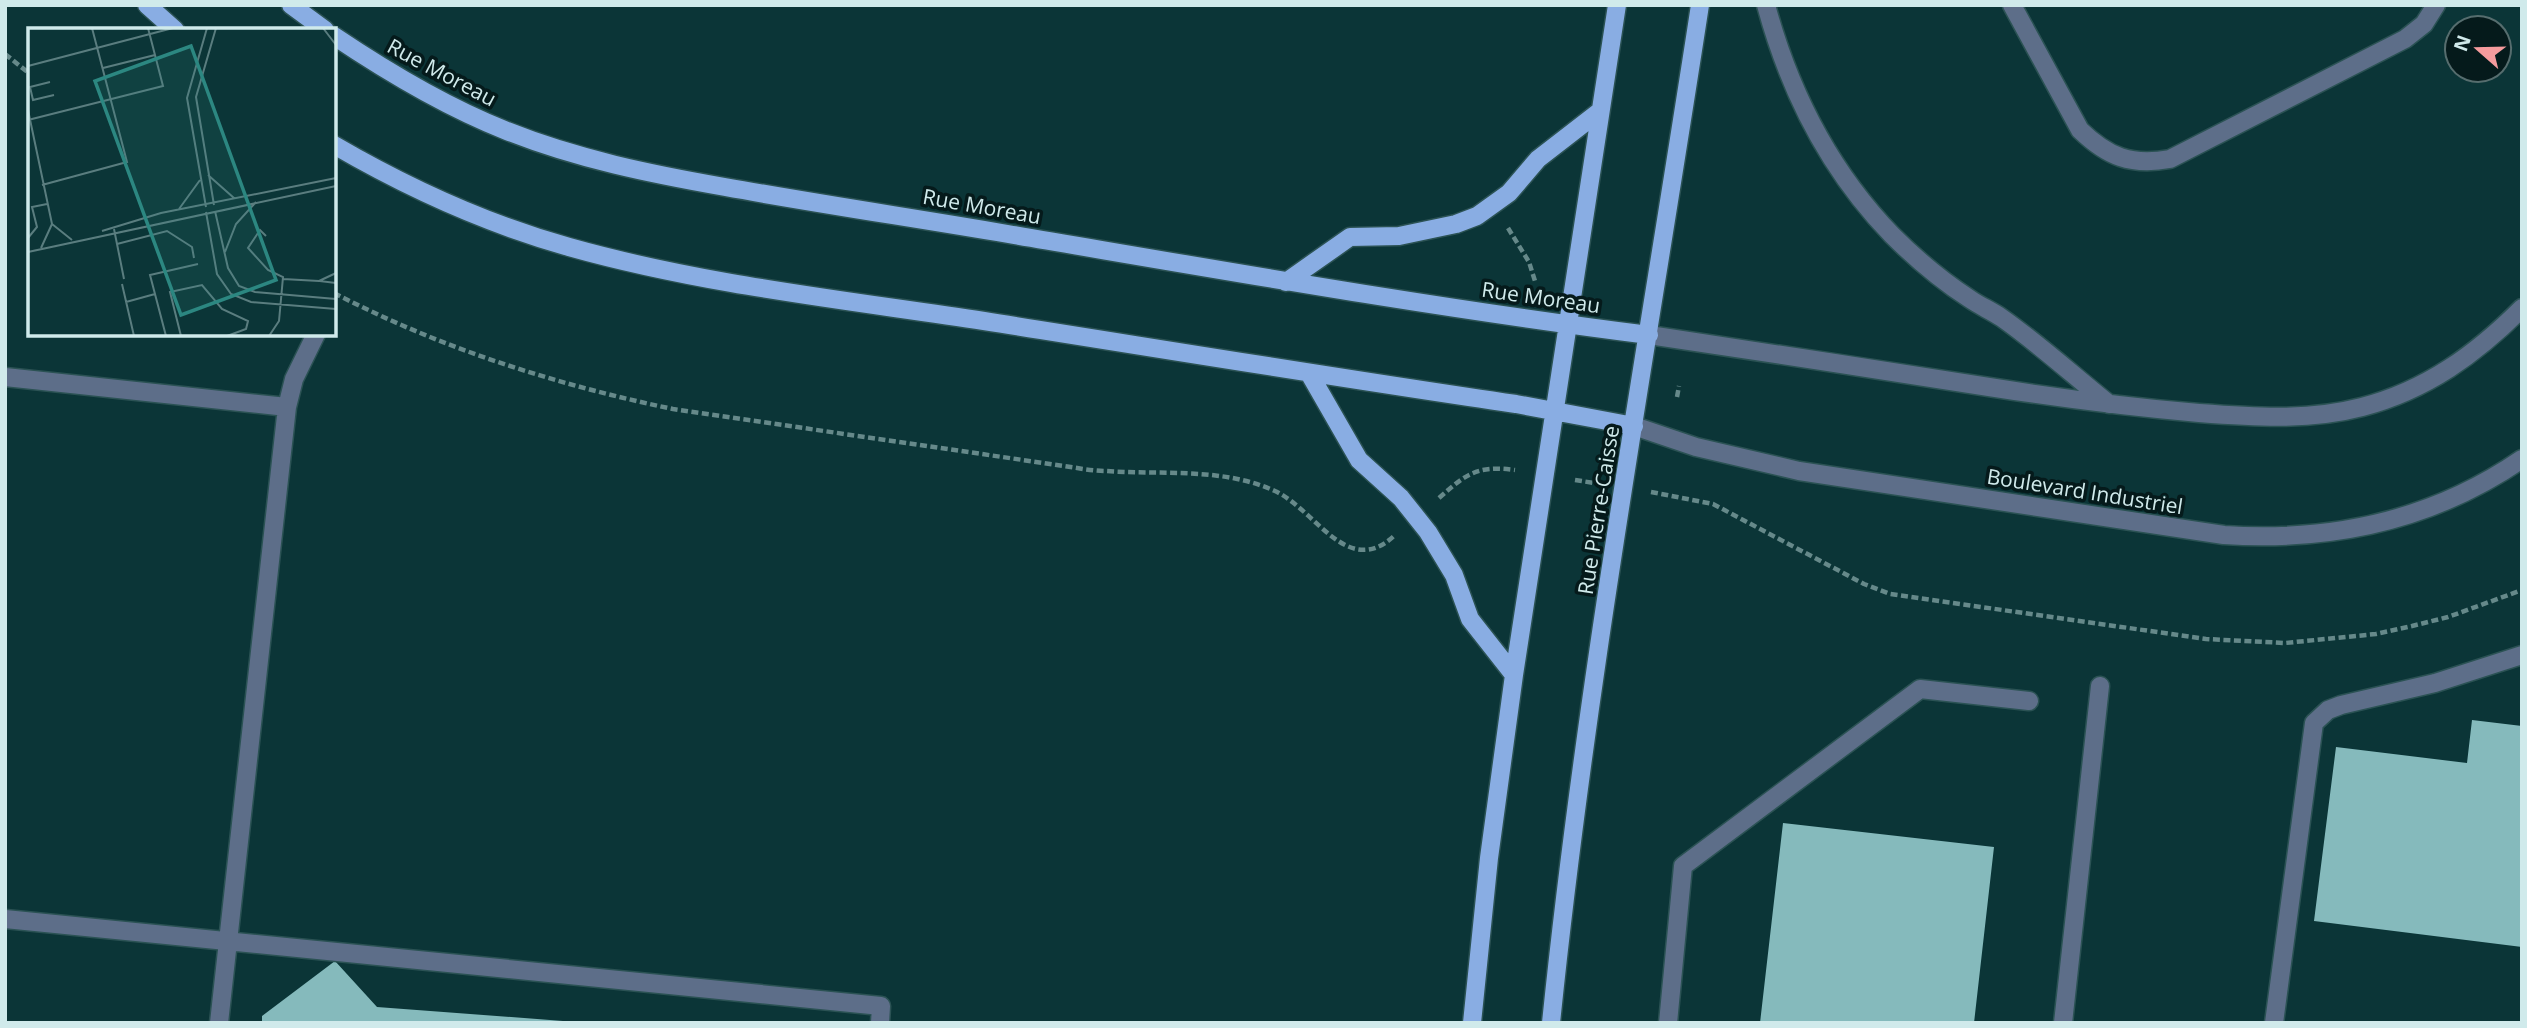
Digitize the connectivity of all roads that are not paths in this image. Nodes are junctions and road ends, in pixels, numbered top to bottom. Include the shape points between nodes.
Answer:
1 (146, 5) edge
2 (291, 5) edge
3 (1617, 5) edge
4 (1700, 5) edge
5 (1766, 5) edge
6 (2012, 5) edge
7 (2436, 5) edge
8 (173, 28) edge
9 (322, 28) edge
10 (336, 37) edge
11 (1600, 111) junction
12 (336, 146) edge
13 (1286, 282) junction
14 (2522, 308) edge
15 (1568, 325) junction
16 (1649, 335) junction
17 (315, 336) edge
18 (1309, 373) junction
19 (5, 377) edge
20 (2109, 404) junction
21 (287, 407) junction
22 (1554, 410) junction
23 (1634, 426) junction
24 (2522, 459) edge
25 (2522, 655) edge
26 (1514, 675) junction
27 (2099, 686) dead end
28 (2029, 701) dead end
29 (5, 919) edge
30 (227, 941) junction
31 (219, 1023) edge
32 (880, 1023) edge
33 (1472, 1023) edge
34 (1551, 1023) edge
35 (1668, 1023) edge
36 (2063, 1023) edge
37 (2274, 1023) edge

1 - 8 main road
2 - 9 main road
3 - 11 main road
4 - 16 main road, Rue Pierre-Caisse
5 - 20 street via 1783,62 1813,128 1851,186 1891,234 1941,279 2001,318
6 - 7 street via 2080,130 2096,146 2118,157 2147,163 2170,159 2405,39 2424,24
10 - 13 main road, Rue Moreau via 404,81 471,116 544,145 620,167
11 - 13 main road via 1538,159 1509,193 1477,216 1456,225 1399,236 1350,237
11 - 15 main road
12 - 18 main road via 479,216 610,258 745,284
13 - 15 main road, Rue Moreau
14 - 20 street via 2453,368 2423,385 2360,408 2288,417
15 - 16 main road, Rue Moreau
15 - 22 main road
16 - 20 street
16 - 23 main road, Rue Pierre-Caisse
17 - 21 street via 294,379
18 - 22 main road
18 - 26 main road via 1359,460 1401,498 1428,532 1454,575 1470,619
19 - 21 street
21 - 30 street
22 - 23 main road
22 - 26 main road
23 - 24 street, Boulevard Industriel via 1696,447 1799,471 2266,538 2361,529 2403,517 2472,488
23 - 34 main road, Rue Pierre-Caisse via 1583,756
25 - 37 street via 2435,683 2342,705 2314,723
26 - 33 main road
27 - 36 street
28 - 35 street via 1920,689 1683,866
29 - 30 street
30 - 31 street
30 - 32 street via 881,1006

